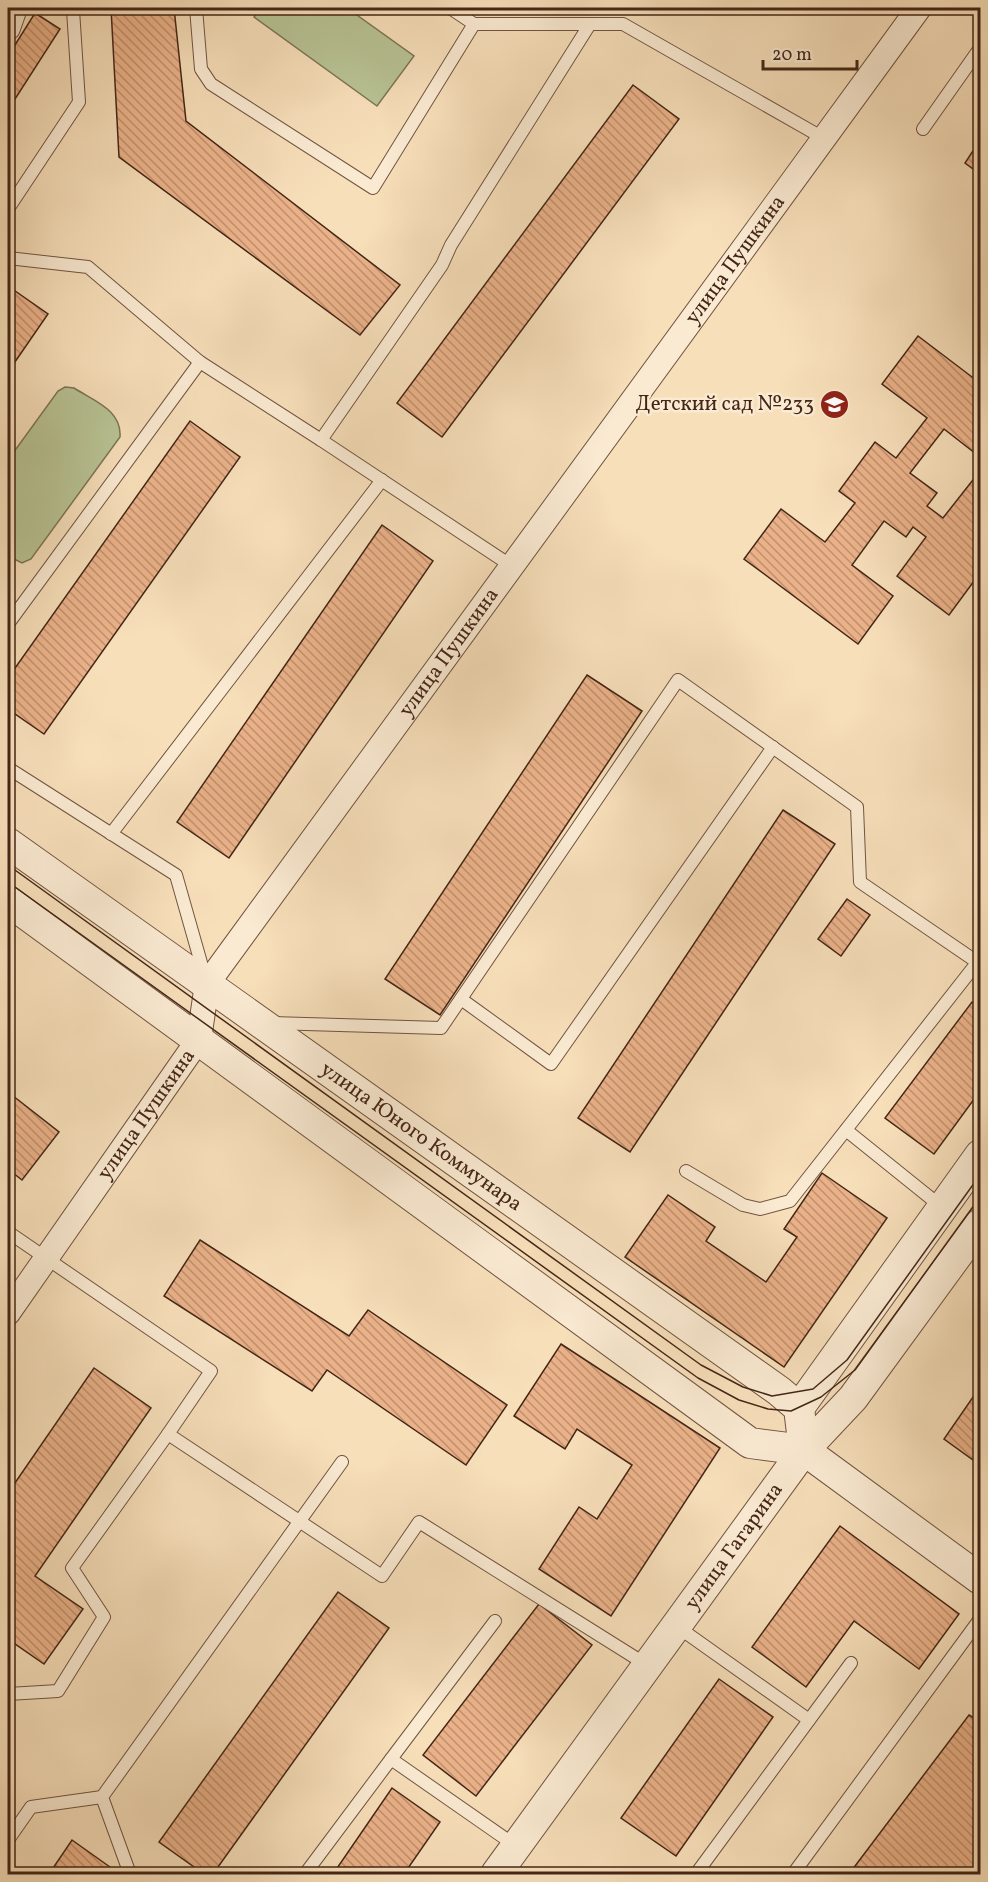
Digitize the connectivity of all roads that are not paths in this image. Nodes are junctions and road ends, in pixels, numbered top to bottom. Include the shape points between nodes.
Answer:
1 (15, 8) edge
2 (70, 8) edge
3 (196, 8) edge
4 (450, 8) edge
5 (919, 8) edge
6 (474, 24) junction
7 (590, 24) junction
8 (8, 28) edge
9 (981, 48) edge
10 (923, 129) dead end
11 (825, 139) junction
12 (8, 208) edge
13 (8, 258) edge
14 (200, 362) junction
15 (321, 440) junction
16 (382, 480) junction
17 (510, 565) junction
18 (8, 624) edge
19 (773, 747) junction
20 (8, 768) edge
21 (111, 834) junction
22 (8, 843) edge
23 (8, 902) edge
24 (980, 962) edge
25 (207, 984) junction
26 (461, 999) junction
27 (262, 1023) junction
28 (199, 1039) junction
29 (846, 1130) junction
30 (981, 1155) edge
31 (686, 1170) dead end
32 (942, 1208) junction
33 (981, 1224) edge
34 (8, 1232) edge
35 (45, 1258) junction
36 (8, 1313) edge
37 (799, 1408) junction
38 (168, 1434) junction
39 (804, 1450) junction
40 (342, 1462) dead end
41 (299, 1521) junction
42 (981, 1579) edge
43 (981, 1619) edge
44 (495, 1621) dead end
45 (672, 1624) junction
46 (851, 1663) dead end
47 (648, 1666) junction
48 (8, 1694) edge
49 (809, 1720) junction
50 (392, 1759) junction
51 (102, 1797) junction
52 (8, 1840) edge
53 (516, 1846) junction
54 (130, 1875) edge
55 (305, 1875) edge
56 (496, 1875) edge
57 (696, 1875) edge
58 (793, 1875) edge

1 - 8 street
2 - 12 lane via 79,102
3 - 6 lane via 201,69 212,84 373,188
4 - 6 lane
5 - 11 street, улица Пушкина
6 - 7 lane
7 - 11 lane via 623,24
7 - 15 lane via 442,265
9 - 10 lane
11 - 17 street, улица Пушкина
13 - 14 lane via 88,267
14 - 15 lane
14 - 18 lane
15 - 16 lane
16 - 17 lane
16 - 21 lane
17 - 25 street, улица Пушкина
19 - 24 lane via 857,807 860,882
19 - 26 lane via 551,1064
19 - 26 lane via 678,680
20 - 21 lane
21 - 25 lane via 176,875
22 - 25 street, улица Юного Коммунара
23 - 28 street
24 - 29 lane
25 - 27 street, улица Юного Коммунара
25 - 28 street, улица Пушкина
26 - 27 lane via 441,1028
27 - 37 street, улица Юного Коммунара
28 - 35 street, улица Пушкина
28 - 39 street via 750,1443
29 - 31 lane via 790,1201 760,1209 743,1205
29 - 32 lane
30 - 32 street
32 - 37 street
33 - 39 street, улица Гагарина via 854,1398
34 - 35 lane
35 - 36 street, улица Пушкина
35 - 38 lane via 211,1371
37 - 39 street
38 - 41 lane
38 - 48 lane via 72,1568 104,1617 58,1691
39 - 42 street
39 - 45 street, улица Гагарина
40 - 41 lane
41 - 47 lane via 382,1576 419,1522
41 - 51 lane
43 - 58 lane
44 - 50 lane
45 - 47 street, улица Гагарина
45 - 49 lane
46 - 49 lane
47 - 53 street, улица Гагарина
49 - 57 lane
50 - 53 lane
50 - 55 lane
51 - 52 lane via 31,1807
51 - 54 lane
53 - 56 street, улица Гагарина

